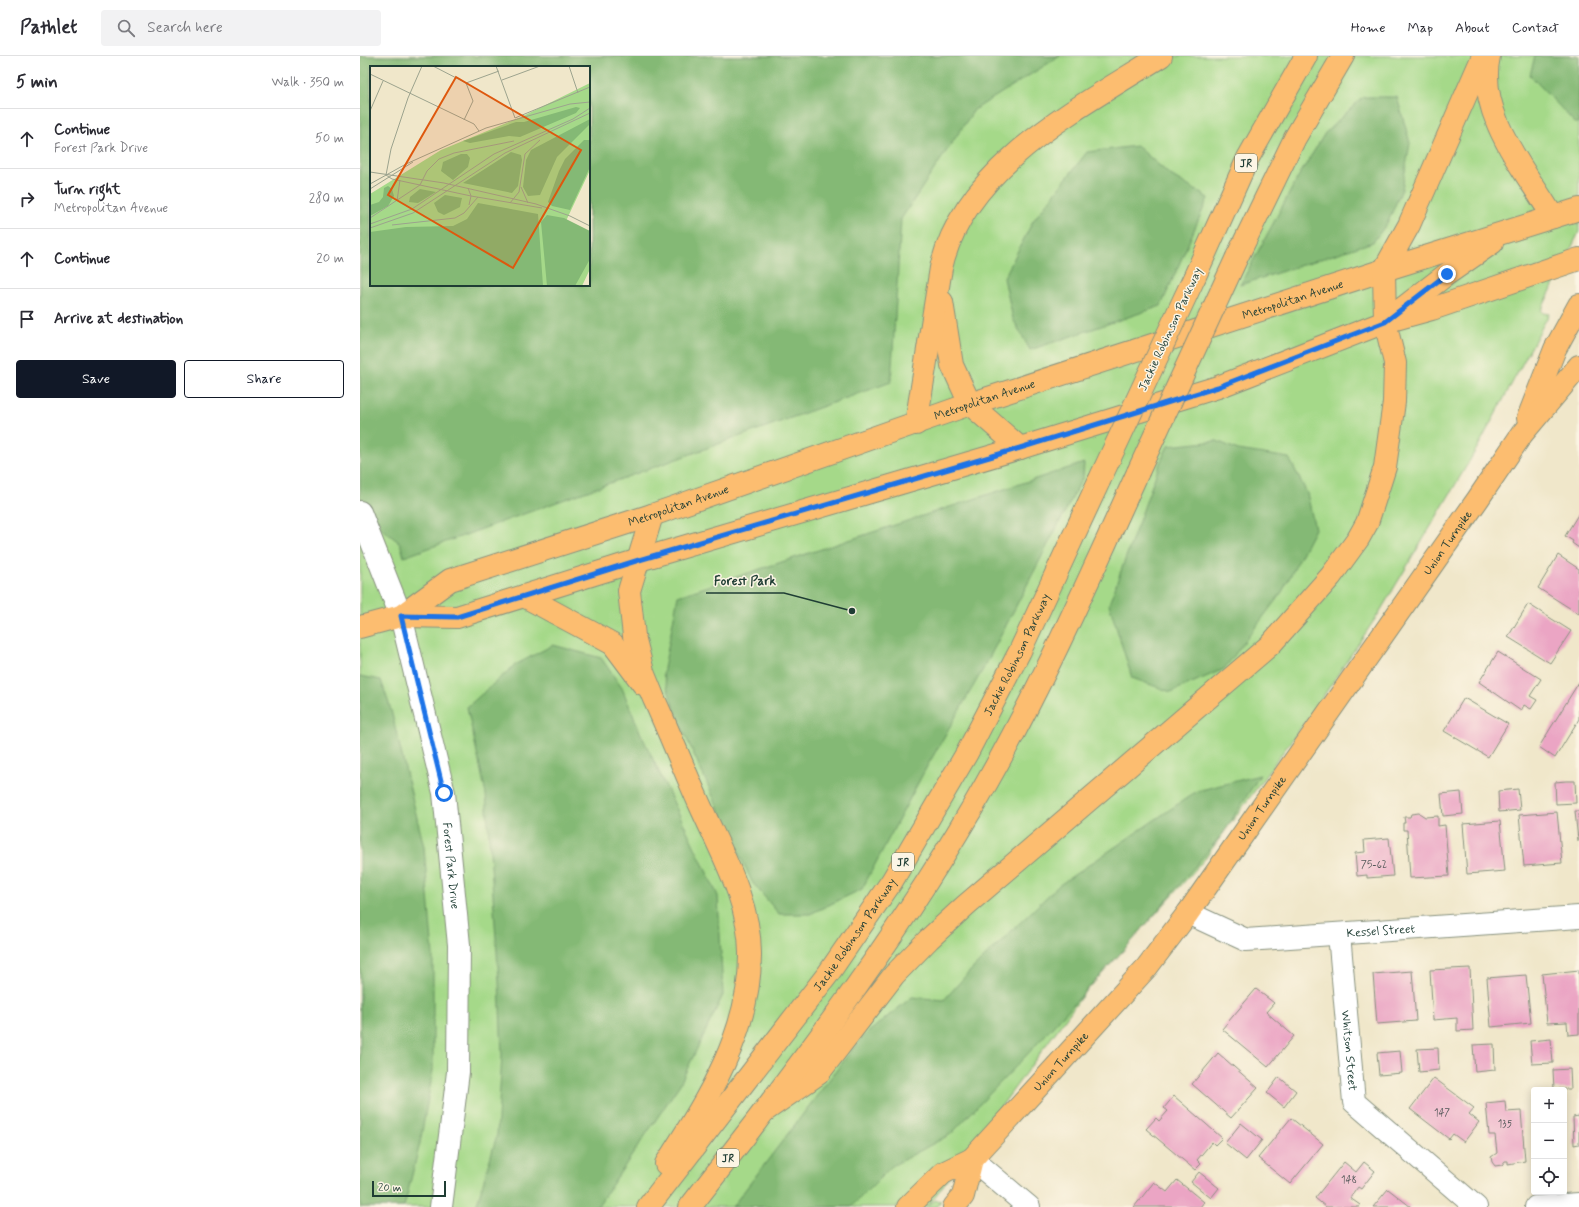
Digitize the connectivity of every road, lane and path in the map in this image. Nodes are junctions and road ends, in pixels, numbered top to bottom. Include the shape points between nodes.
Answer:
1 (1161, 56) edge
2 (1306, 56) edge
3 (1343, 56) edge
4 (1483, 56) edge
5 (1489, 56) edge
6 (1579, 209) edge
7 (1553, 217) junction
8 (1510, 230) junction
9 (1579, 259) edge
10 (1384, 270) junction
11 (939, 283) junction
12 (1579, 305) edge
13 (1385, 322) junction
14 (1579, 366) edge
15 (970, 404) junction
16 (916, 424) junction
17 (1522, 434) junction
18 (1020, 448) junction
19 (360, 512) edge
20 (652, 515) junction
21 (639, 560) junction
22 (524, 596) junction
23 (401, 616) junction
24 (360, 627) edge
25 (654, 699) junction
26 (1188, 913) junction
27 (1579, 917) edge
28 (1339, 934) junction
29 (766, 1110) junction
30 (972, 1159) junction
31 (1579, 1204) edge
32 (441, 1207) edge
33 (639, 1207) edge
34 (648, 1207) edge
35 (690, 1207) edge
36 (908, 1207) edge
37 (954, 1207) edge
38 (1029, 1207) edge
39 (1476, 1207) edge
40 (1536, 1207) edge

1 - 11 main road via 1037,136 996,174 972,201 952,232 945,248
2 - 34 main road, Jackie Robinson Parkway / JR, bridge via 1248,158 1020,651 967,753 895,876 828,974
3 - 29 main road, JR, bridge via 1294,138 1236,257 1059,642 973,808 896,930
4 - 10 main road via 1409,225
5 - 7 main road via 1487,81 1497,120 1521,167
6 - 7 main road, Metropolitan Avenue
7 - 8 main road, Metropolitan Avenue
8 - 10 main road, Metropolitan Avenue
8 - 13 main road
9 - 13 main road, Metropolitan Avenue via 1432,309
10 - 13 main road
10 - 15 main road, Metropolitan Avenue
11 - 15 main road via 952,365
11 - 16 main road
12 - 17 main road, Union Turnpike via 1555,349
13 - 18 main road, Metropolitan Avenue via 1218,387
13 - 29 main road via 1395,363 1394,402 1385,467 1367,523 1344,560 1293,621 1247,666 928,939 894,975 818,1074
14 - 17 main road, Union Turnpike
15 - 16 main road, Metropolitan Avenue
15 - 18 main road
16 - 20 main road, Metropolitan Avenue
17 - 26 main road, Union Turnpike
18 - 21 main road, Metropolitan Avenue
19 - 23 street, Forest Park Drive
20 - 21 main road
20 - 23 main road, Metropolitan Avenue via 450,580
21 - 22 main road, Metropolitan Avenue
21 - 25 main road via 629,591 634,636 643,672
22 - 23 main road, Metropolitan Avenue via 457,617
22 - 25 main road via 612,644
23 - 24 main road, Metropolitan Avenue
23 - 32 street, Forest Park Drive via 444,793 459,945 458,1072
25 - 33 main road via 733,877 747,925 750,956 748,987 731,1048 702,1107
26 - 28 street, Kessel Street via 1246,940
26 - 30 main road, Union Turnpike via 1147,967
27 - 28 street, Kessel Street
28 - 39 street, Whitson Street via 1354,1102
29 - 35 main road, JR
30 - 36 main road, Union Turnpike via 943,1173
30 - 37 main road, Union Turnpike via 963,1196
30 - 38 street
31 - 40 street

